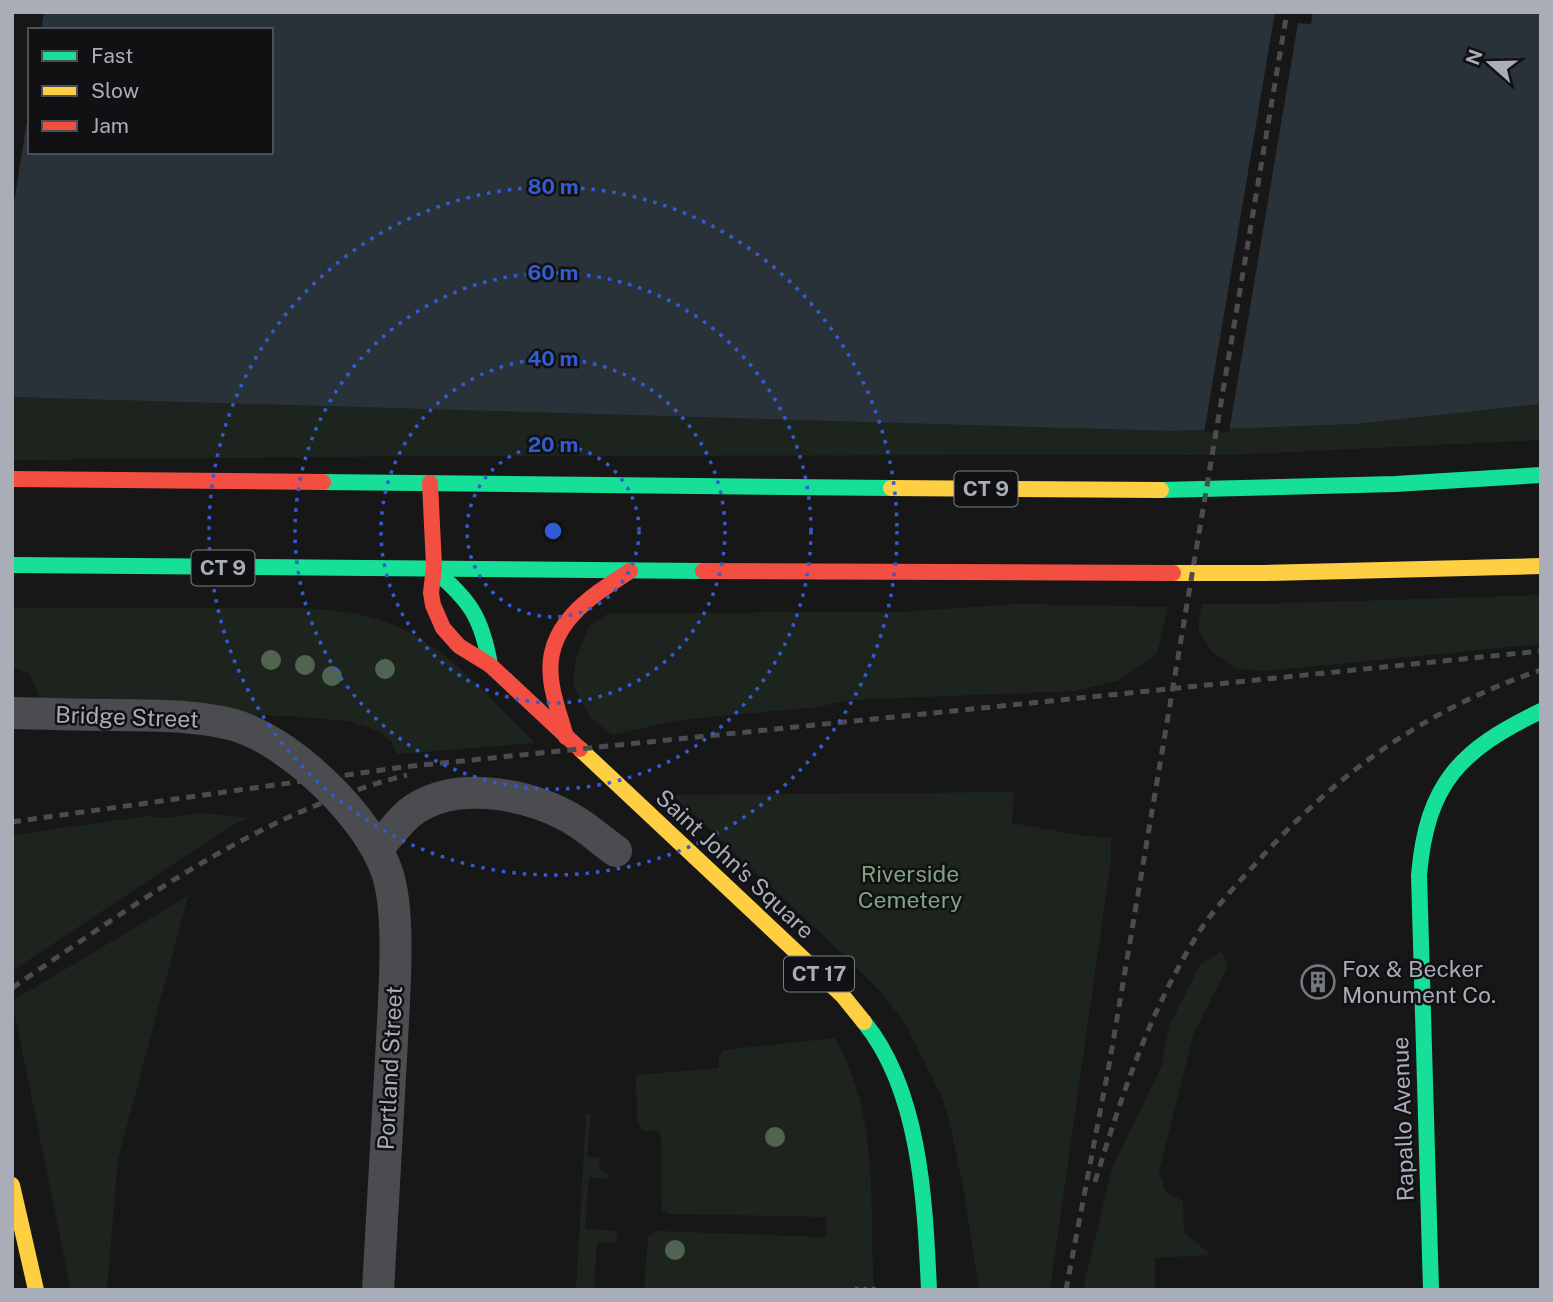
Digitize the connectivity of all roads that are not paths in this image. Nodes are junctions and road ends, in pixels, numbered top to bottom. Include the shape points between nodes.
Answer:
1 (1541, 475) edge
2 (12, 479) edge
3 (430, 483) junction
4 (12, 565) edge
5 (1541, 566) edge
6 (434, 570) junction
7 (630, 571) junction
8 (490, 665) junction
9 (1541, 711) edge
10 (12, 713) edge
11 (566, 737) junction
12 (377, 849) junction
13 (616, 851) dead end
14 (12, 1185) edge
15 (36, 1290) edge
16 (378, 1290) edge
17 (929, 1290) edge
18 (1431, 1290) edge

1 - 3 main road, CT 9 via 1395,484 1111,491
2 - 3 main road, CT 9
3 - 6 main road, Saint John's Square / CT 17
4 - 6 main road, CT 9
5 - 7 main road, CT 9 via 1265,573
6 - 7 main road, CT 9
6 - 8 main road via 468,602
6 - 8 main road, Saint John's Square / CT 17 via 431,593 443,627 464,651
7 - 11 main road via 580,604 557,638 550,671
8 - 11 main road, Saint John's Square / CT 17
9 - 18 main road, Rapallo Avenue via 1500,731 1466,757 1444,784 1423,841 1419,875
10 - 12 street, Bridge Street via 184,716 237,726 295,759 348,807
11 - 17 main road, Saint John's Square / CT 17 via 843,996 870,1028 909,1114 920,1176
12 - 13 street via 416,808 457,794 531,800 578,822
12 - 16 street, Portland Street via 392,891 394,961
14 - 15 main road

